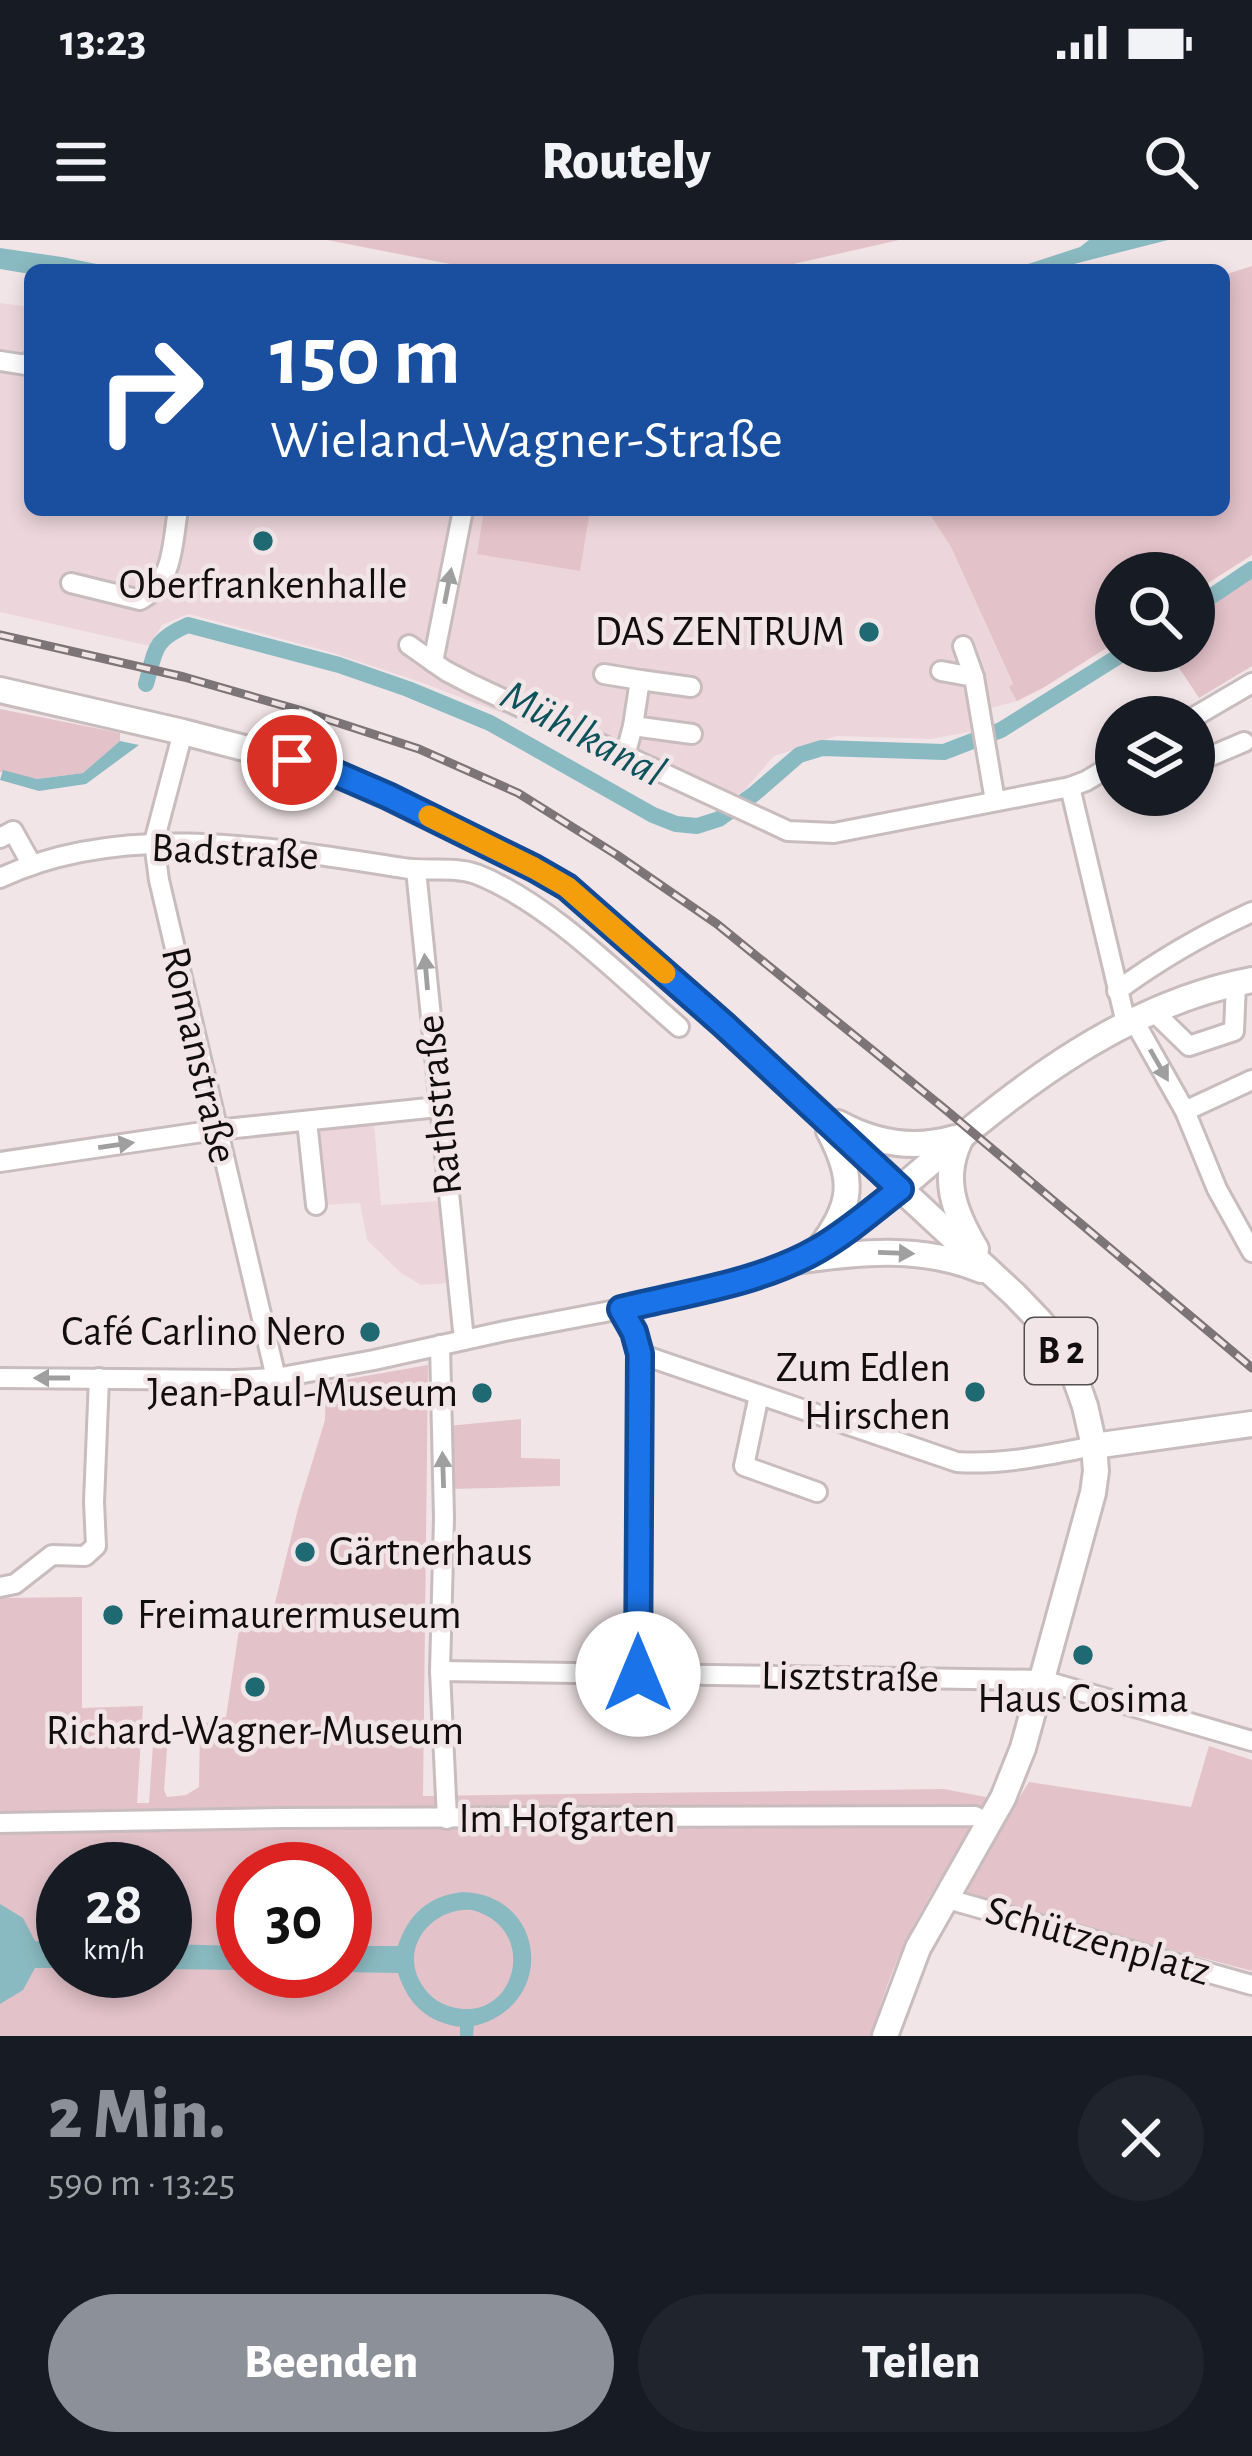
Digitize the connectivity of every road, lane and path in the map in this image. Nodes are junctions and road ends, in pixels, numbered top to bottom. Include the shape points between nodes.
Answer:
1 (177, 516) edge
2 (462, 516) edge
3 (71, 583) dead end
4 (409, 645) dead end
5 (963, 646) dead end
6 (433, 662) junction
7 (941, 671) dead end
8 (604, 674) dead end
9 (974, 677) junction
10 (640, 680) junction
11 (1252, 683) edge
12 (691, 688) dead end
13 (0, 690) edge
14 (1215, 705) edge
15 (633, 726) junction
16 (183, 732) junction
17 (692, 734) dead end
18 (1244, 742) dead end
19 (1215, 753) edge
20 (625, 756) junction
21 (1095, 776) edge
22 (1070, 787) junction
23 (995, 800) junction
24 (0, 838) edge
25 (154, 842) junction
26 (32, 865) junction
27 (416, 870) junction
28 (0, 878) edge
29 (1252, 912) edge
30 (1244, 981) edge
31 (1117, 991) junction
32 (1137, 1017) junction
33 (679, 1027) dead end
34 (1252, 1080) edge
35 (438, 1107) junction
36 (814, 1109) junction
37 (1185, 1111) junction
38 (308, 1121) junction
39 (216, 1130) junction
40 (963, 1135) junction
41 (0, 1162) edge
42 (900, 1189) junction
43 (316, 1204) dead end
44 (819, 1249) junction
45 (1252, 1252) edge
46 (796, 1261) junction
47 (994, 1276) junction
48 (621, 1309) junction
49 (464, 1340) junction
50 (440, 1345) junction
51 (640, 1354) junction
52 (0, 1378) edge
53 (99, 1378) junction
54 (276, 1378) junction
55 (196, 1380) junction
56 (760, 1395) junction
57 (205, 1404) dead end
58 (1252, 1424) edge
59 (1094, 1446) junction
60 (817, 1492) dead end
61 (0, 1587) edge
62 (440, 1671) junction
63 (638, 1674) junction
64 (1042, 1680) junction
65 (1252, 1741) edge
66 (447, 1820) junction
67 (0, 1823) edge
68 (989, 1823) junction
69 (944, 1898) junction
70 (1252, 1985) edge
71 (885, 2036) edge

1 - 3 street via 156,592 140,600
6 -> 2 street
4 - 6 street
5 - 9 street
6 - 20 street
7 - 9 street
8 - 10 street
9 - 23 street
10 - 12 street
10 - 15 street
11 - 14 street
13 - 16 main road, B 2
15 - 17 street
15 - 20 street
16 - 25 street, Romanstraße
16 - 36 main road, B 2 via 328,770 567,887
18 - 19 street
20 - 23 street via 788,831 834,833
21 - 22 street
22 - 23 street
22 - 31 street
24 - 26 street via 13,831
25 - 26 street, Badstraße
25 - 27 street, Badstraße via 281,849
25 - 39 street, Romanstraße
26 - 28 street, Badstraße
27 - 33 street, Badstraße via 461,871 512,892
35 -> 27 street, Rathstraße
29 - 31 street
30 - 32 main road
30 - 32 street via 1234,1031 1189,1046
31 - 32 street
32 -> 37 street
32 - 40 main road
34 - 37 street
35 - 38 street
35 - 49 street, Rathstraße
36 - 40 main road via 900,1145
36 - 42 main road, B 2
36 - 44 main road via 849,1183 841,1217
37 - 45 street
38 - 39 street
38 - 43 street
41 -> 39 street
39 - 54 street, Romanstraße
40 - 42 main road
40 - 47 main road via 951,1163 953,1204
42 - 44 street
42 - 47 main road, B 2
44 - 46 street
46 -> 47 main road via 920,1254
46 - 48 street
47 - 59 main road, B 2 via 1059,1346
48 - 49 street
48 - 51 street
49 - 50 street
50 - 54 street
62 -> 50 street
51 - 56 street
51 - 63 street
53 -> 52 street
53 - 55 street
53 - 61 street via 96,1546 85,1556 52,1555
54 - 55 street
55 - 57 street
56 - 59 street via 957,1462 1018,1461
56 - 60 street via 744,1466
58 - 59 main road, B 2
59 - 64 main road via 1093,1493
62 - 63 street, Lisztstraße
62 - 66 street
63 - 64 street, Lisztstraße
64 - 65 street, Lisztstraße
64 - 68 main road
66 - 67 street, Im Hofgarten
66 - 68 street, Im Hofgarten via 975,1816
68 - 69 main road
69 - 70 street, Schützenplatz
69 - 71 main road

